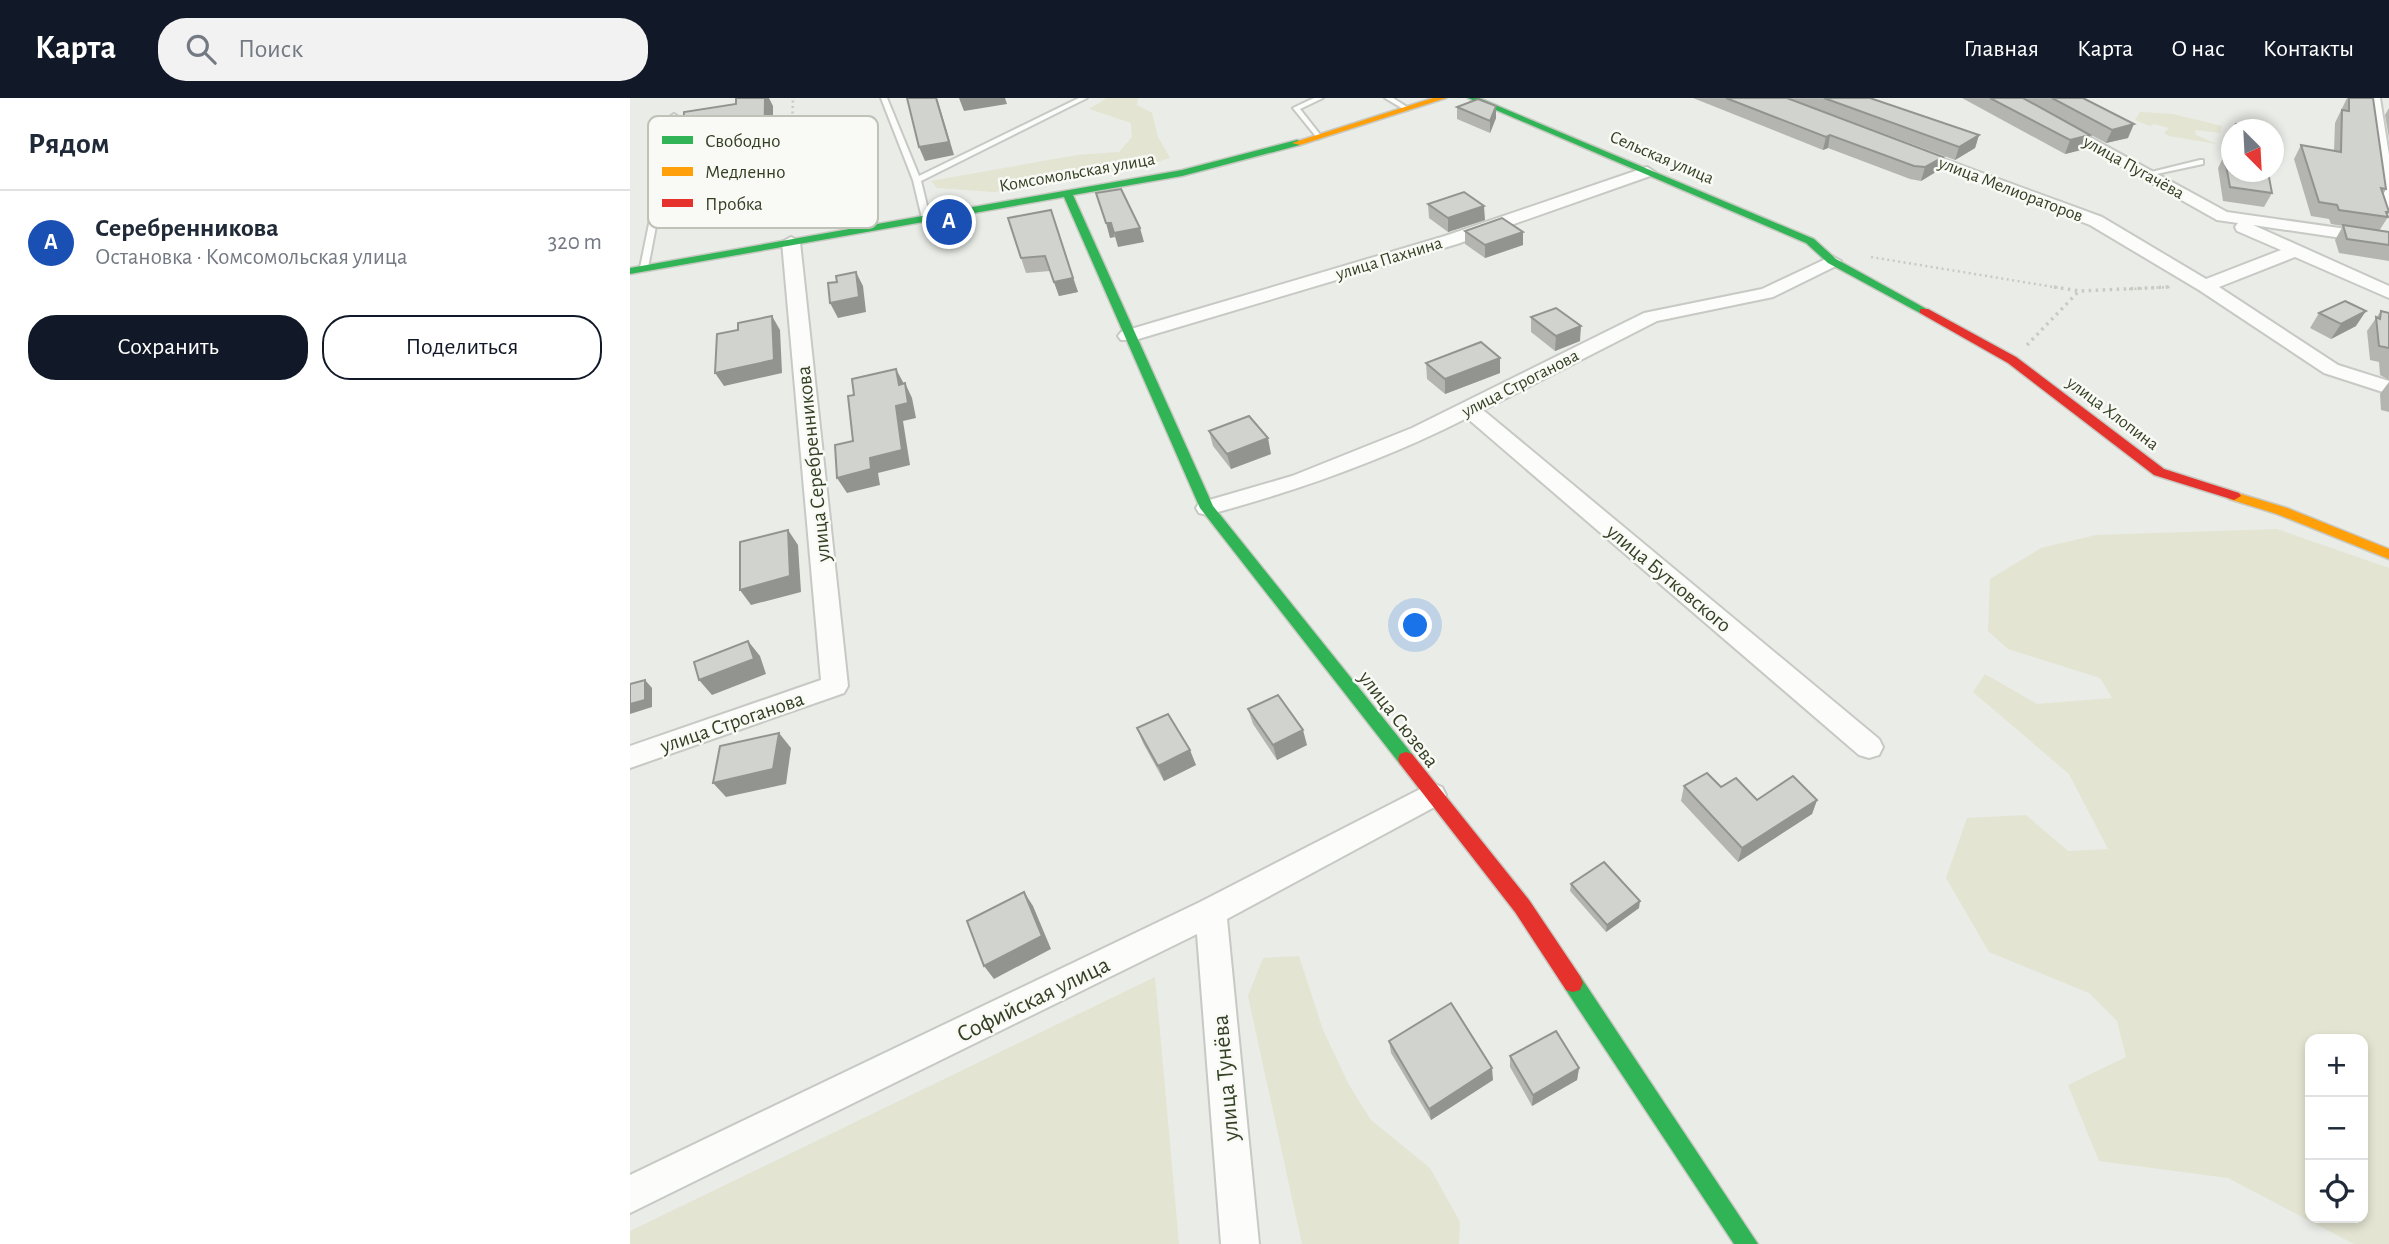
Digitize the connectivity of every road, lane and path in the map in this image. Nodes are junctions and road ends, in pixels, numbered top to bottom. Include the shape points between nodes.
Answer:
1 (793, 98) edge
2 (884, 98) edge
3 (1084, 98) edge
4 (1320, 98) edge
5 (1388, 98) edge
6 (1442, 98) edge
7 (1472, 98) edge
8 (2007, 98) edge
9 (2373, 98) edge
10 (1407, 109) junction
11 (792, 116) edge
12 (1318, 137) junction
13 (1895, 145) edge
14 (2200, 162) dead end
15 (1647, 172) junction
16 (2147, 174) junction
17 (917, 180) junction
18 (1067, 193) junction
19 (2389, 207) edge
20 (2223, 216) junction
21 (926, 218) junction
22 (648, 224) edge
23 (878, 227) edge
24 (872, 228) edge
25 (2389, 240) edge
26 (791, 243) junction
27 (2295, 251) junction
28 (1861, 254) dead end
29 (1832, 261) junction
30 (637, 269) edge
31 (2206, 286) junction
32 (2080, 290) junction
33 (2389, 293) edge
34 (1128, 336) junction
35 (2012, 360) junction
36 (2389, 388) edge
37 (1468, 408) junction
38 (1207, 508) junction
39 (2389, 554) edge
40 (835, 686) joint
41 (1870, 747) dead end
42 (630, 757) edge
43 (1432, 795) junction
44 (1211, 912) junction
45 (630, 1194) edge
46 (1240, 1244) edge
47 (1747, 1244) edge

1 - 11 path
2 - 17 lane
3 - 17 lane
4 - 12 lane via 1296,108
5 - 10 lane
6 - 10 street, Комсомольская улица
7 - 15 street, Сельская улица
8 - 16 street, улица Пугачёва
9 - 19 street
10 - 12 street, Комсомольская улица
12 - 18 street, Комсомольская улица via 1213,167
13 - 31 street, улица Мелиораторов via 2096,221
14 - 16 lane
15 - 29 street, Сельская улица via 1810,241
15 - 34 street, улица Пахнина via 1451,240
16 - 20 street, улица Пугачёва
17 - 21 lane
18 - 21 street, Комсомольская улица
18 - 34 street, улица Сюзева
20 - 25 street, улица Пугачёва
20 - 27 street, улица Пугачёва
21 - 23 street, Комсомольская улица
22 - 30 lane
24 - 26 street, Комсомольская улица
26 - 30 street, Комсомольская улица
26 - 40 street, улица Серебренникова
27 - 31 street
27 - 33 street, улица Пугачёва
28 - 32 path via 1899,264
29 - 35 street, улица Хлопина
29 - 37 street, улица Строганова via 1767,293 1651,317
31 - 32 path
31 - 36 street, улица Мелиораторов via 2331,369
32 - 35 path
34 - 38 street, улица Сюзева
35 - 39 street, улица Хлопина via 2159,472 2282,511
37 - 38 street, улица Строганова via 1420,433 1300,481
37 - 41 street, улица Бутковского
38 - 43 street, улица Сюзева
40 - 42 street, улица Строганова
43 - 44 street, Софийская улица
43 - 47 street, улица Сюзева via 1522,906
44 - 45 street, Софийская улица
44 - 46 street, улица Тунёва

